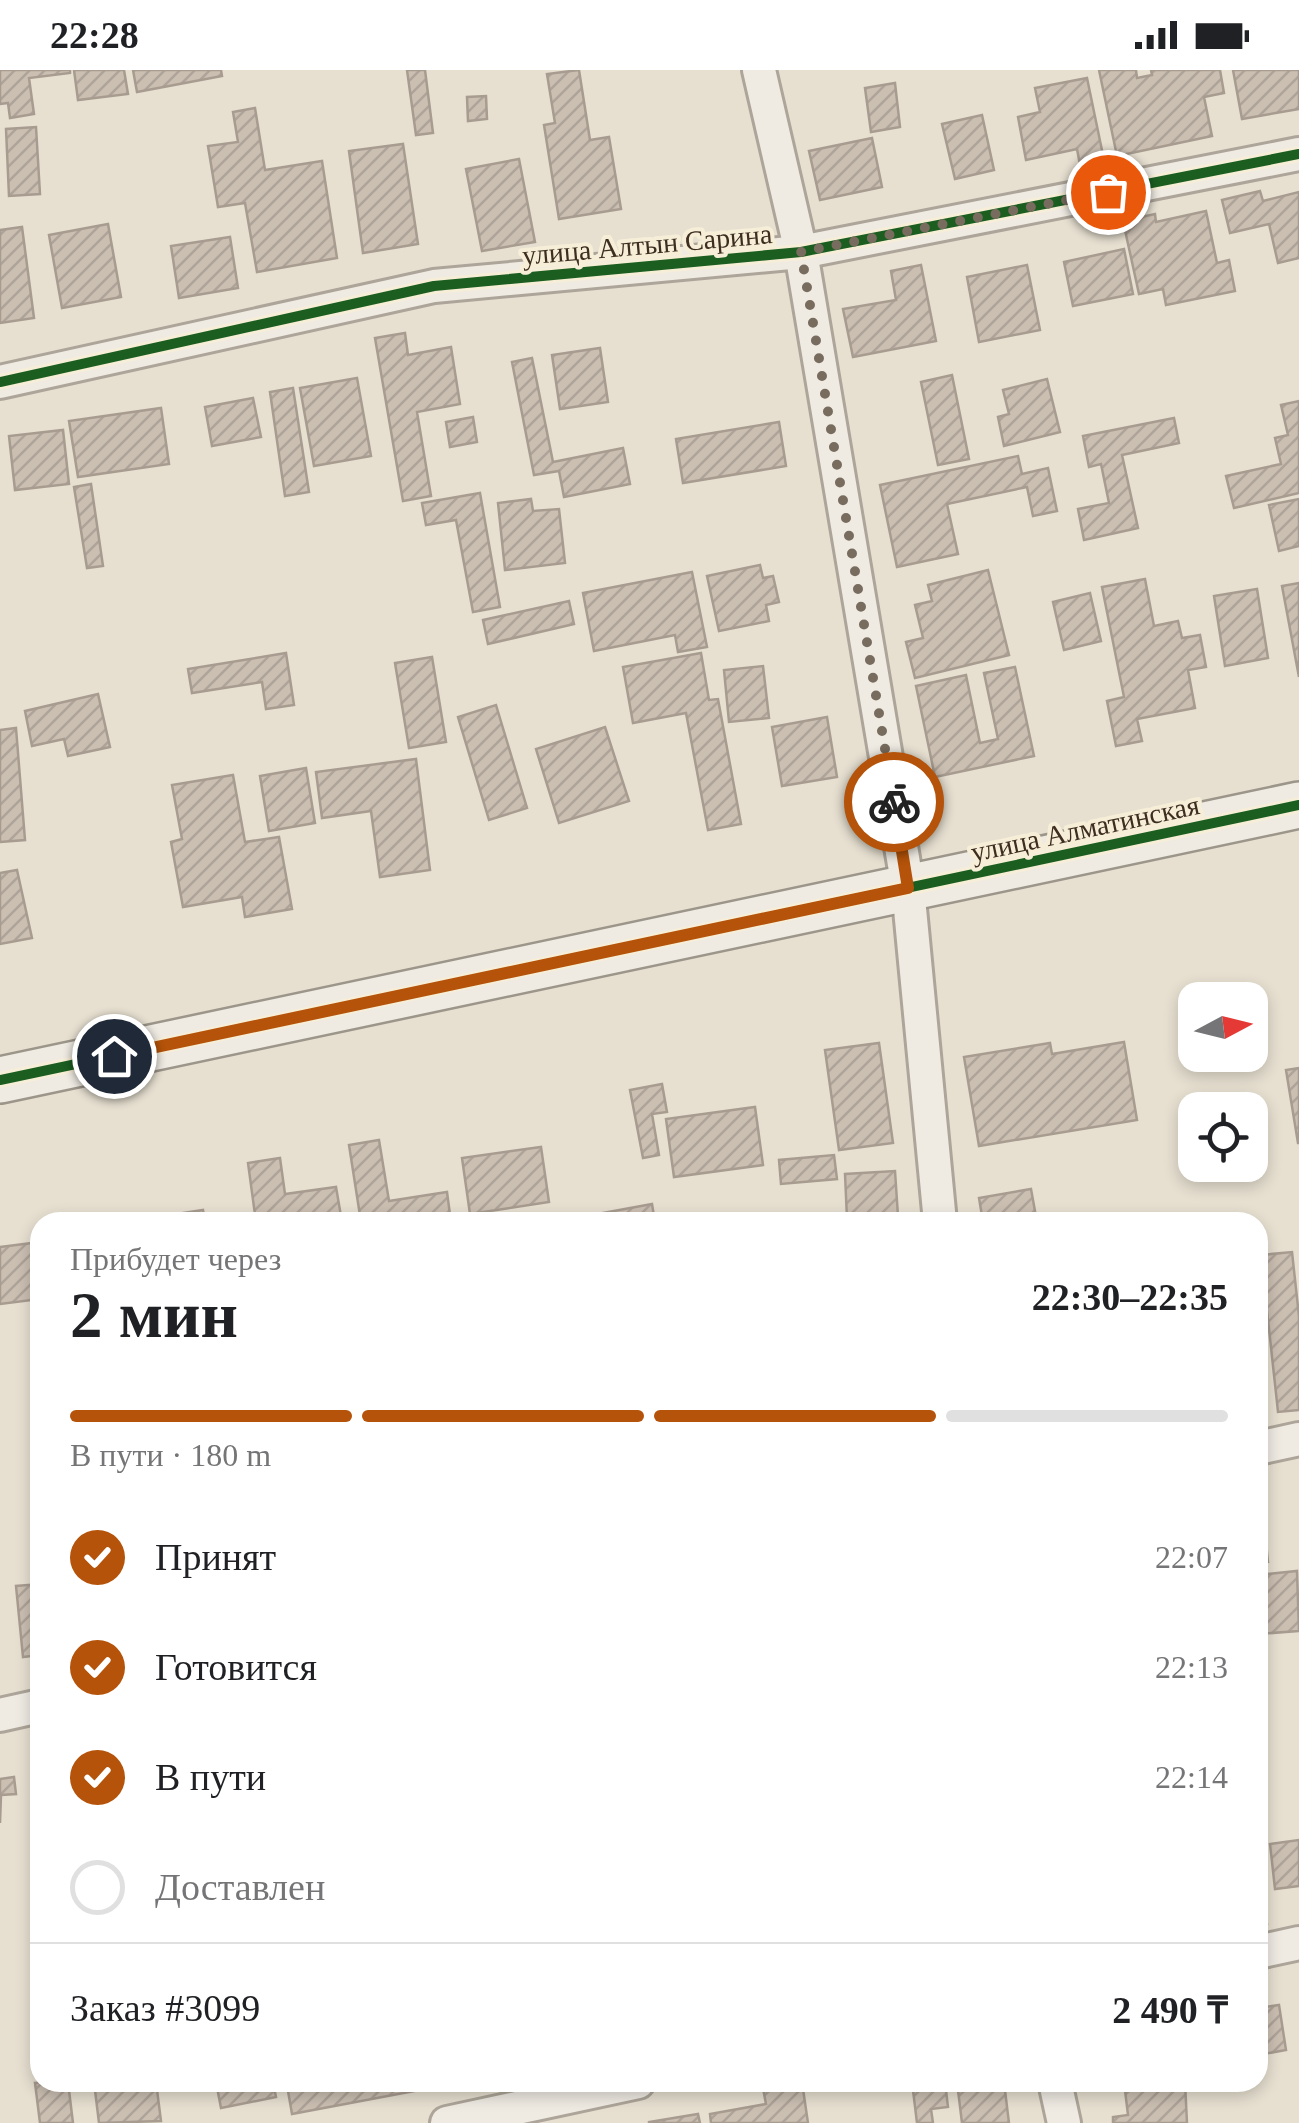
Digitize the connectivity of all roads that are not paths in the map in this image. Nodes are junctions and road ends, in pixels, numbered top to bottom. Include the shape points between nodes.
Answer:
1 (758, 70) edge
2 (1299, 154) edge
3 (801, 252) junction
4 (0, 382) edge
5 (1299, 805) edge
6 (908, 888) junction
7 (0, 1080) edge
8 (939, 1212) edge
9 (1299, 1439) edge
10 (1268, 1446) edge
11 (30, 1708) edge
12 (0, 1715) edge
13 (1299, 1943) edge
14 (1268, 1950) edge
15 (591, 2092) edge
16 (1057, 2092) edge
17 (447, 2123) edge
18 (1064, 2123) edge

1 - 3 street
2 - 3 street, улица Алтын Сарина
3 - 4 street, улица Алтын Сарина via 434,286
3 - 6 street
5 - 6 street, улица Алматинская
6 - 7 street, улица Алматинская
6 - 8 street
9 - 10 street
11 - 12 street
13 - 14 street
15 - 17 street
16 - 18 street

